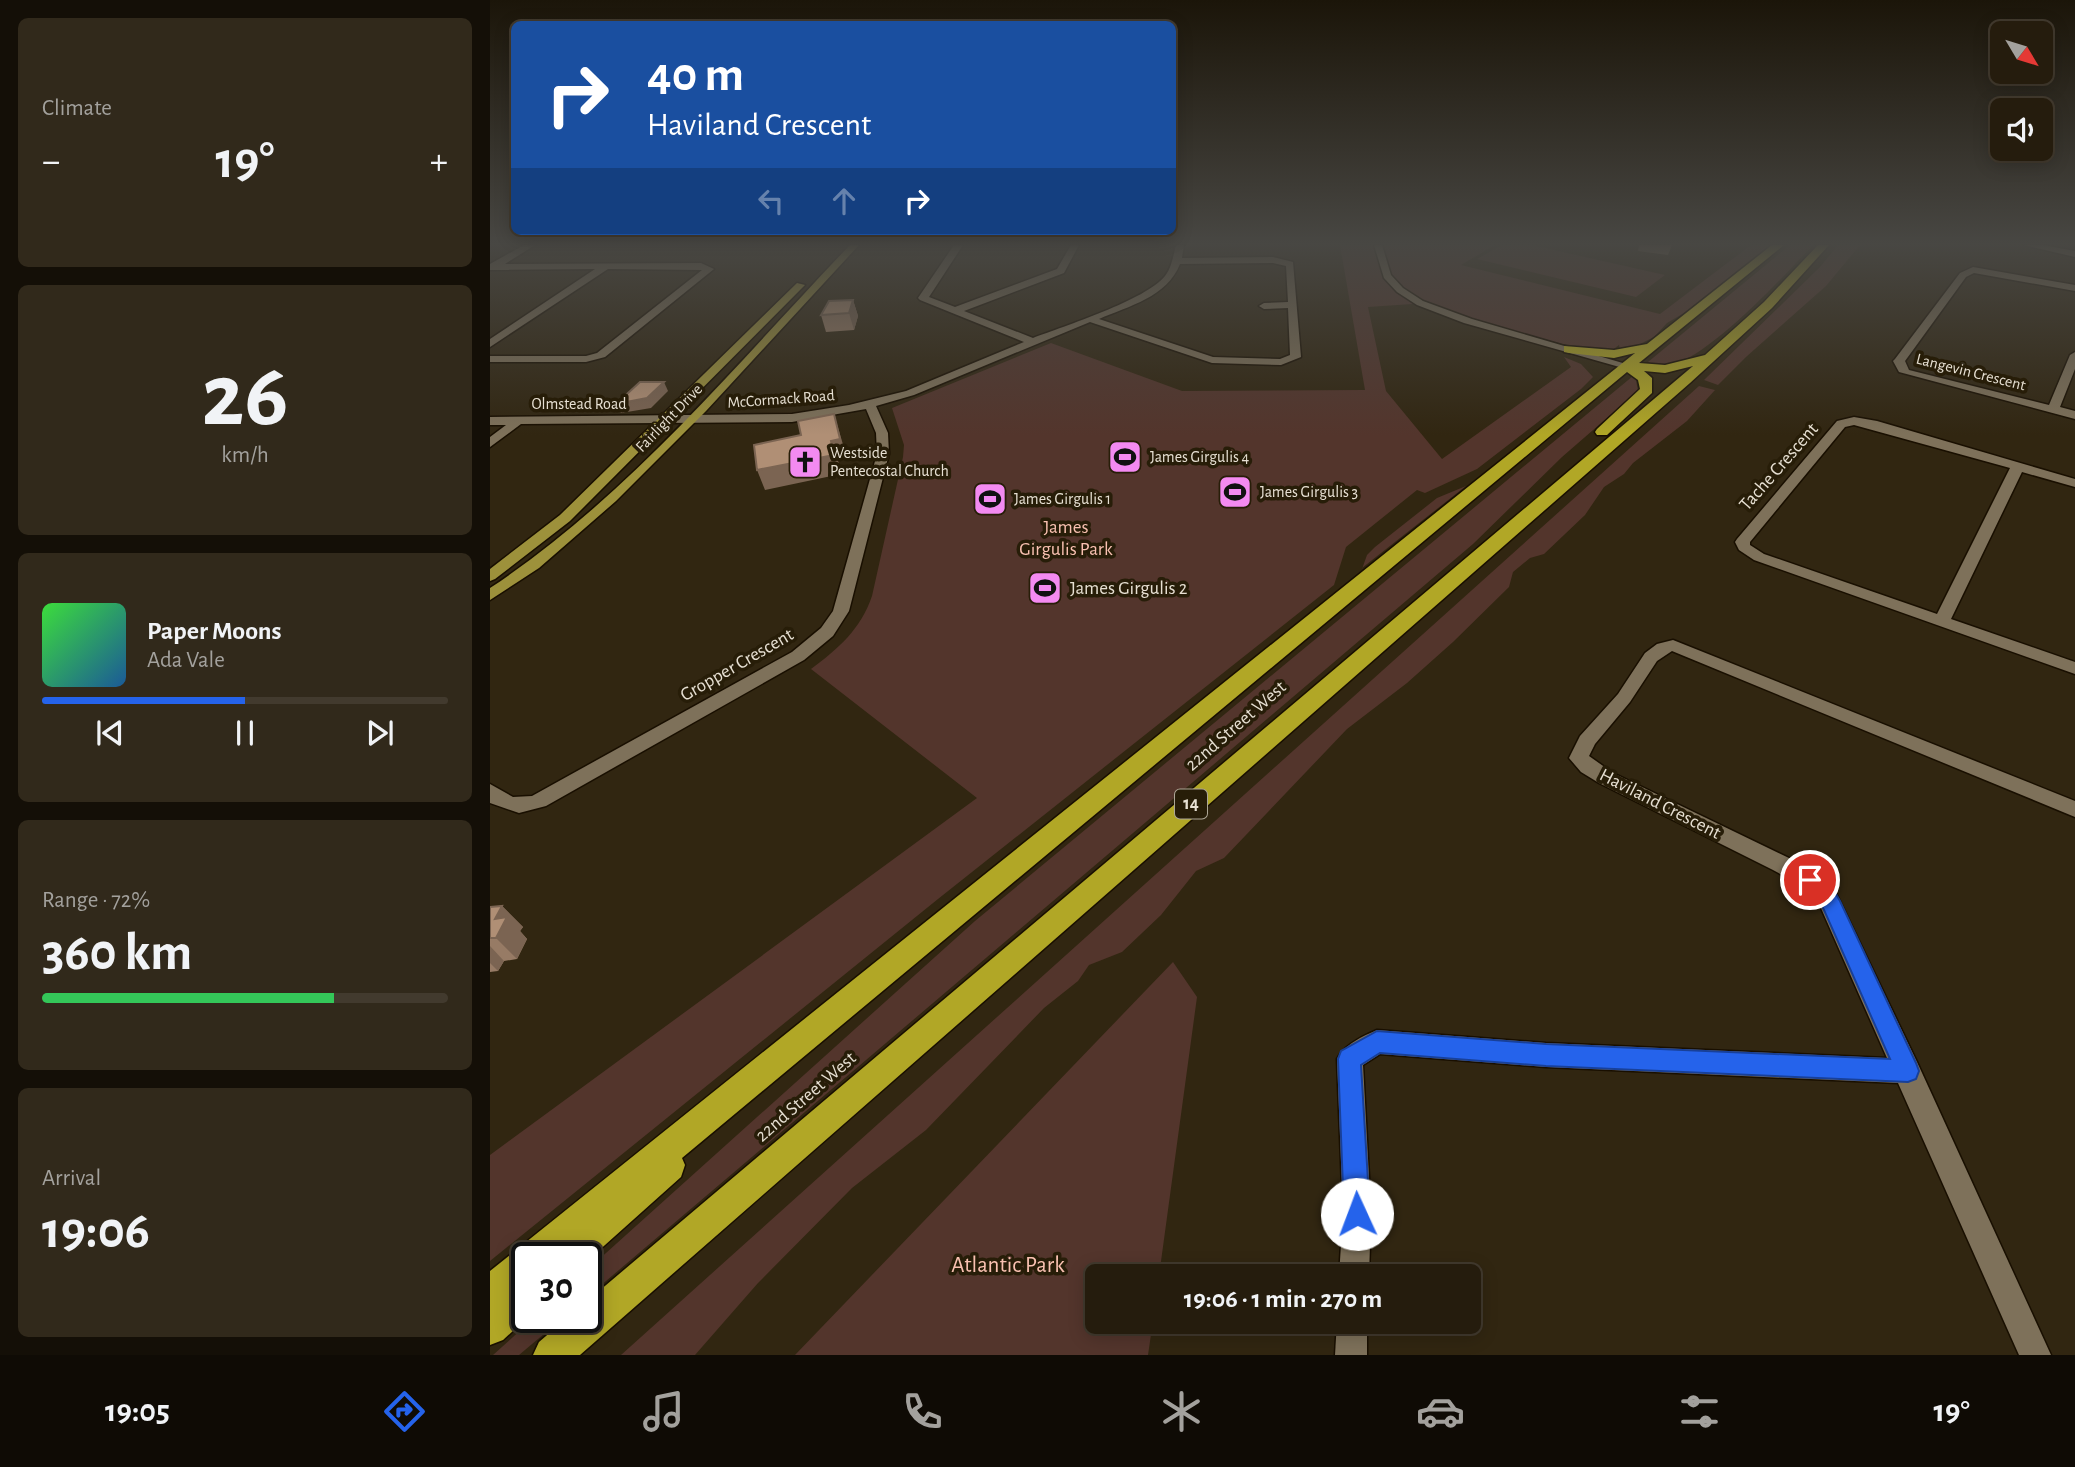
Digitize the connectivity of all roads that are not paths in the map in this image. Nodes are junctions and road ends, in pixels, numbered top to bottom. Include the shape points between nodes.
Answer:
1 (543, 308) edge
2 (660, 308) edge
3 (777, 308) edge
4 (796, 308) edge
5 (948, 308) edge
6 (962, 308) edge
7 (1113, 308) edge
8 (1292, 308) edge
9 (1434, 308) edge
10 (1700, 308) edge
11 (1764, 308) edge
12 (1938, 308) edge
13 (955, 311) junction
14 (1090, 319) junction
15 (1033, 342) junction
16 (490, 344) edge
17 (1656, 344) junction
18 (1569, 349) junction
19 (2075, 355) edge
20 (1711, 356) junction
21 (490, 359) edge
22 (1627, 366) junction
23 (1591, 395) junction
24 (870, 405) junction
25 (2053, 409) junction
26 (2075, 415) edge
27 (692, 419) junction
28 (667, 420) junction
29 (490, 421) edge
30 (518, 421) junction
31 (490, 443) edge
32 (2018, 467) junction
33 (2075, 483) edge
34 (1512, 527) junction
35 (490, 576) edge
36 (490, 596) edge
37 (1942, 620) junction
38 (2075, 668) edge
39 (490, 792) edge
40 (2075, 809) edge
41 (890, 967) junction
42 (1908, 1071) junction
43 (554, 1242) edge
44 (583, 1242) edge
45 (1355, 1264) edge
46 (511, 1277) edge
47 (490, 1294) edge
48 (511, 1307) edge
49 (490, 1326) edge
50 (1352, 1334) edge
51 (552, 1355) edge
52 (1351, 1355) edge
53 (2035, 1355) edge

1 - 16 street
2 - 21 street via 594,358
3 - 28 main road, Fairlight Drive
4 - 27 main road, Fairlight Drive
5 - 13 street
6 - 13 street
7 - 14 street, McCormack Road
8 - 14 street via 1296,357 1281,362 1208,359
9 - 18 street
10 - 17 highway, 22nd Street West
11 - 20 highway, 22nd Street West / 14
12 - 25 street, Langevin Crescent via 1899,361 1905,372
13 - 15 street
14 - 15 street, McCormack Road
15 - 24 street, McCormack Road
17 - 18 highway via 1620,354
17 - 22 highway, 22nd Street West
18 - 22 street
18 - 23 highway via 1598,368
19 - 25 street
20 - 22 highway via 1665,369
20 - 34 highway, 22nd Street West / 14
22 - 23 highway, 22nd Street West
22 - 34 highway via 1645,378 1647,390 1552,478
23 - 41 highway, 22nd Street West
24 - 27 street, McCormack Road via 792,418
24 - 39 street, Gropper Crescent via 882,433 883,454 841,611 827,632 798,656 539,801 513,806
25 - 26 street, Langevin Crescent
27 - 28 street, McCormack Road
27 - 36 main road, Fairlight Drive via 583,526
28 - 30 street, Olmstead Road
28 - 35 main road, Fairlight Drive via 555,527
29 - 30 street, Olmstead Road
30 - 31 street
32 - 33 street, Tache Crescent
32 - 37 street
32 - 37 street, Tache Crescent via 1873,424 1846,422 1742,541 1759,557
34 - 51 highway, 22nd Street West / 14
37 - 38 street, Tache Crescent
40 - 42 street, Haviland Crescent via 1673,645 1651,657 1587,741 1579,758 1588,768 1782,864 1825,893
41 - 43 highway, 22nd Street West
41 - 44 highway
42 - 45 street via 1546,1055 1377,1042 1350,1059 1357,1214
42 - 53 street, Haviland Crescent
46 - 47 highway
48 - 49 highway
50 - 52 street

